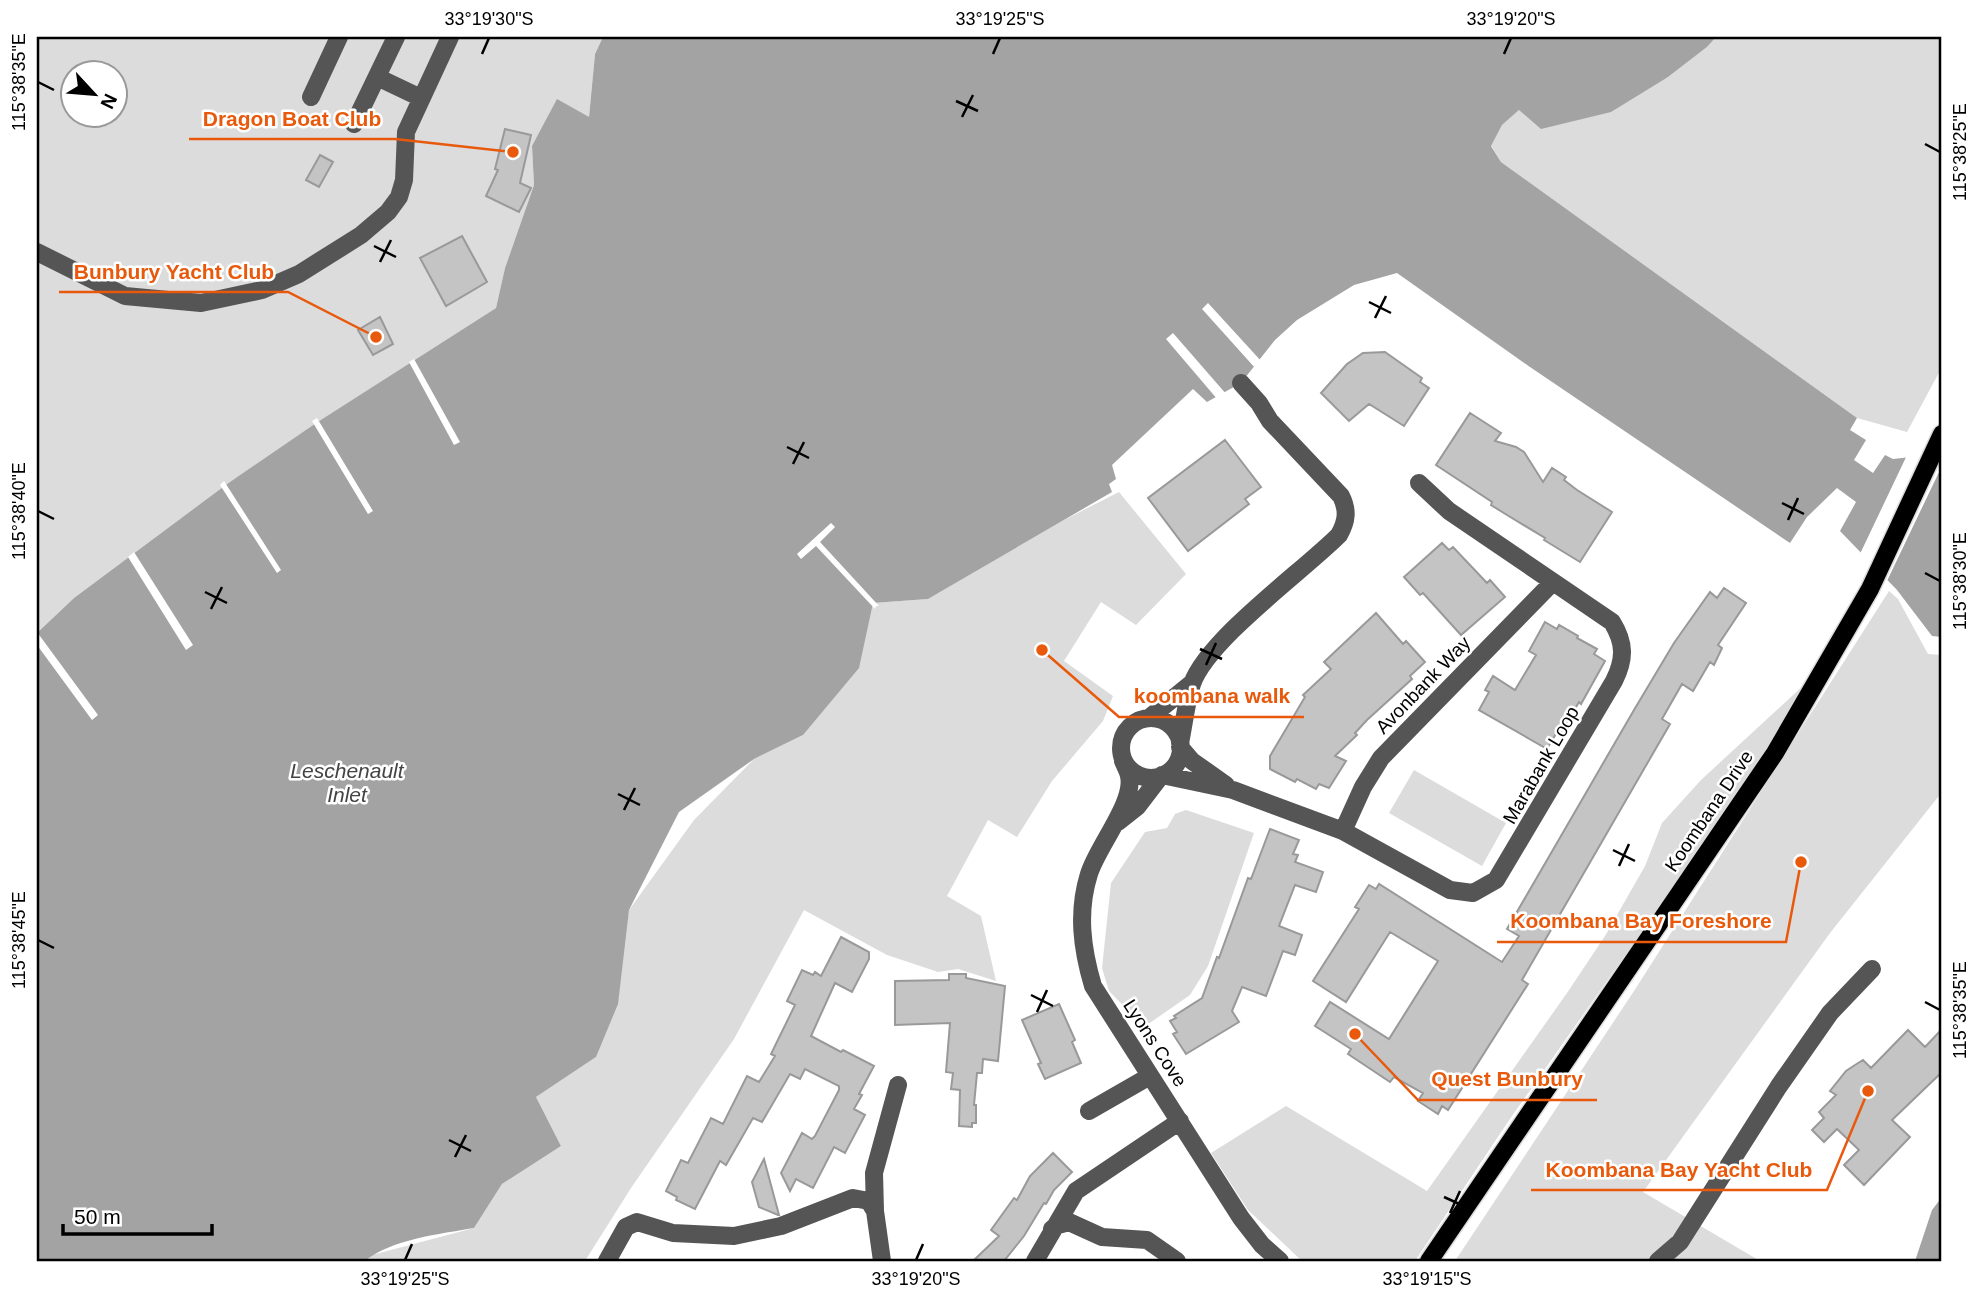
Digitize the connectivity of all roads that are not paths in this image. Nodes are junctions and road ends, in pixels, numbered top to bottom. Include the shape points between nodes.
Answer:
1 (339, 37) edge
2 (396, 37) edge
3 (450, 37) edge
4 (377, 77) junction
5 (311, 97) dead end
6 (421, 98) junction
7 (354, 124) dead end
8 (37, 251) edge
9 (1241, 383) dead end
10 (1941, 438) edge
11 (1419, 483) dead end
12 (1553, 582) junction
13 (1192, 683) junction
14 (1149, 718) junction
15 (1180, 745) junction
16 (1123, 761) junction
17 (1161, 776) junction
18 (1233, 790) junction
19 (1115, 824) junction
20 (1343, 831) junction
21 (1872, 969) dead end
22 (1150, 1076) junction
23 (898, 1085) dead end
24 (1089, 1111) dead end
25 (1180, 1121) junction
26 (875, 1210) junction
27 (1052, 1229) junction
28 (607, 1261) edge
29 (881, 1261) edge
30 (1035, 1261) edge
31 (1177, 1261) edge
32 (1280, 1261) edge
33 (1429, 1261) edge
34 (1658, 1261) edge

1 - 5 street
2 - 4 street
3 - 6 street
4 - 6 street
4 - 7 street
6 - 8 street via 406,132 399,197 387,212 332,256 262,290 201,303 125,296
9 - 13 street via 1341,496 1346,513 1343,528 1331,543 1217,646
10 - 33 main road, Koombana Drive via 1870,589 1775,752
11 - 12 street, Marabank Loop via 1449,511
12 - 20 street, Avonbank Way via 1381,758
12 - 20 street, Marabank Loop via 1612,622 1623,646 1623,658 1614,681 1496,880 1474,893 1450,890
13 - 14 street
13 - 15 street
14 - 15 street via 1173,727
14 - 16 street via 1124,732
15 - 17 street via 1174,767
15 - 18 street, Marabank Loop via 1192,761
16 - 17 street via 1143,777
16 - 19 street, Lyons Cove via 1130,778
17 - 18 street, Marabank Loop
17 - 19 street, Lyons Cove via 1137,807
18 - 20 street, Marabank Loop
19 - 22 street, Lyons Cove via 1094,859 1084,892 1085,958 1093,986
21 - 34 street via 1830,1013 1680,1242
22 - 24 street
22 - 25 street, Lyons Cove
23 - 26 street via 877,1159
25 - 27 street via 1083,1184
25 - 32 street, Lyons Cove via 1241,1218
26 - 28 street via 869,1201 853,1198 780,1226 734,1236 673,1233 637,1222 626,1227
26 - 29 street
27 - 30 street
27 - 31 street via 1069,1222 1102,1237 1139,1238

